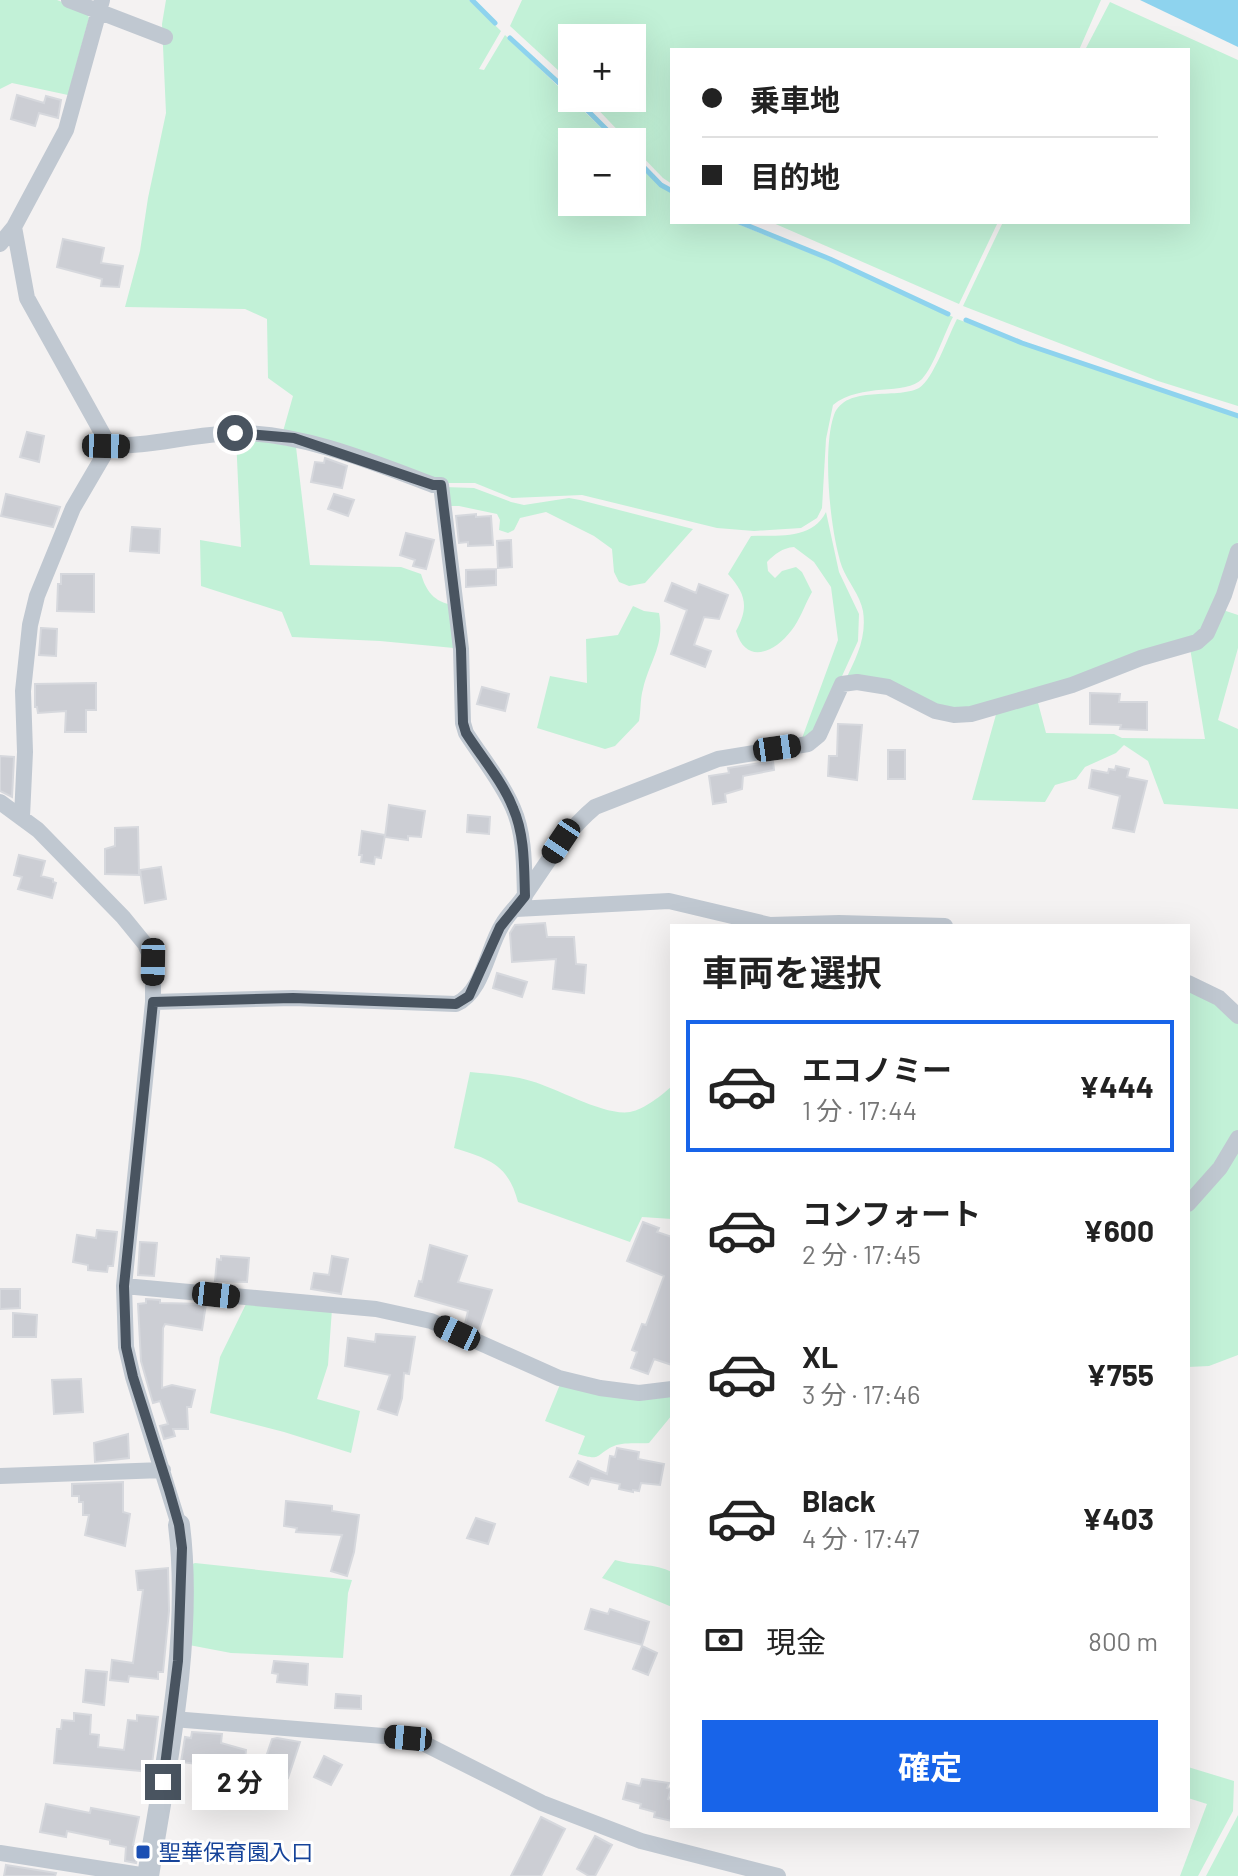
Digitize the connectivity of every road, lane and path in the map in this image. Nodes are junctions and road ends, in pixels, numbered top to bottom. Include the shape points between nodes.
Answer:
1 (69, 0) edge
2 (100, 5) edge
3 (165, 37) dead end
4 (14, 227) junction
5 (0, 244) edge
6 (106, 446) junction
7 (1238, 551) edge
8 (0, 802) edge
9 (22, 817) junction
10 (520, 902) junction
11 (766, 924) edge
12 (804, 924) edge
13 (874, 924) edge
14 (1190, 984) edge
15 (153, 1002) junction
16 (1238, 1016) edge
17 (1238, 1138) edge
18 (1190, 1202) edge
19 (124, 1286) junction
20 (670, 1389) edge
21 (163, 1470) junction
22 (0, 1476) edge
23 (179, 1525) joint
24 (173, 1719) junction
25 (0, 1853) edge
26 (747, 1871) edge
27 (147, 1876) edge
28 (778, 1876) edge

1 - 2 street
2 - 3 street
2 - 4 street via 66,130
4 - 5 street
4 - 6 street via 27,298
6 - 9 street via 73,508 30,625 23,691
6 - 10 street via 235,433 294,438 441,485 461,649 463,723 513,808 523,854
7 - 10 street via 1207,633 1197,642 971,714 935,711 888,687 842,684 819,735 808,744 718,759 595,807 561,841
8 - 9 street
9 - 15 street via 145,944 153,962
10 - 11 street via 669,901
10 - 15 street via 500,927 469,996 456,1004 293,998
12 - 13 street
14 - 16 street via 1219,998
15 - 19 street
17 - 18 street
19 - 20 street via 390,1312 431,1321 554,1377 639,1393
19 - 21 street via 129,1362
21 - 22 street
21 - 23 street
23 - 24 street
24 - 26 street via 408,1738 542,1803 641,1841
24 - 27 street
25 - 27 street
26 - 28 street

